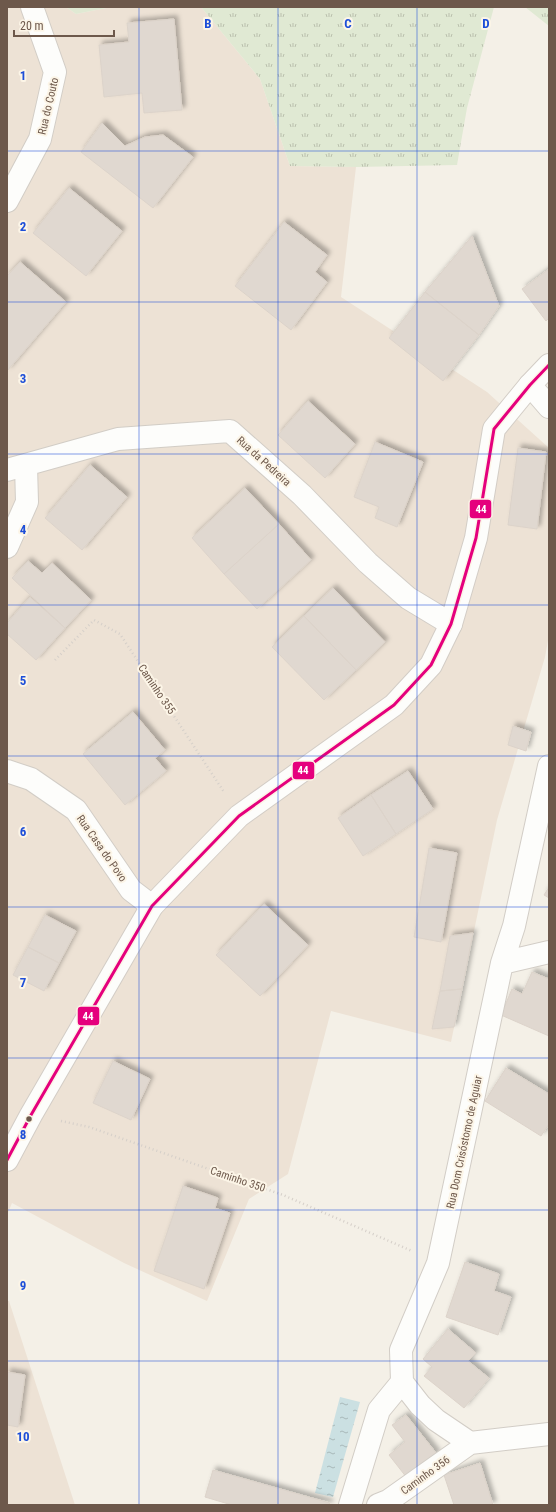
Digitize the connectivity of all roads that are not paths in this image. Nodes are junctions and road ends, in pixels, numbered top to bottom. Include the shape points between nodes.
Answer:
1 (32, 7) edge
2 (7, 201) edge
3 (549, 365) edge
4 (530, 385) junction
5 (549, 407) edge
6 (16, 468) edge
7 (7, 547) edge
8 (451, 624) junction
9 (549, 766) edge
10 (7, 771) edge
11 (152, 906) junction
12 (549, 952) edge
13 (502, 963) junction
14 (7, 1160) edge
15 (402, 1382) junction
16 (549, 1434) edge
17 (470, 1442) junction
18 (350, 1505) edge
19 (378, 1505) edge

1 - 2 street, Rua do Couto via 55,72 40,139
3 - 4 street
4 - 5 street
4 - 8 street via 494,429 476,538
6 - 7 street via 28,502
6 - 8 street, Rua da Pedreira via 118,439 230,431 408,598
8 - 11 street via 431,665 394,705 239,816
9 - 13 street, Rua Dom Crisóstomo de Aguiar via 514,926
10 - 11 street, Rua Casa do Povo via 31,779 76,810 131,890
11 - 14 street
12 - 13 street
13 - 15 street, Rua Dom Crisóstomo de Aguiar via 438,1263 401,1350
15 - 17 street via 436,1420
15 - 18 street via 379,1410
16 - 17 street
17 - 19 street, Caminho 356 via 388,1501

